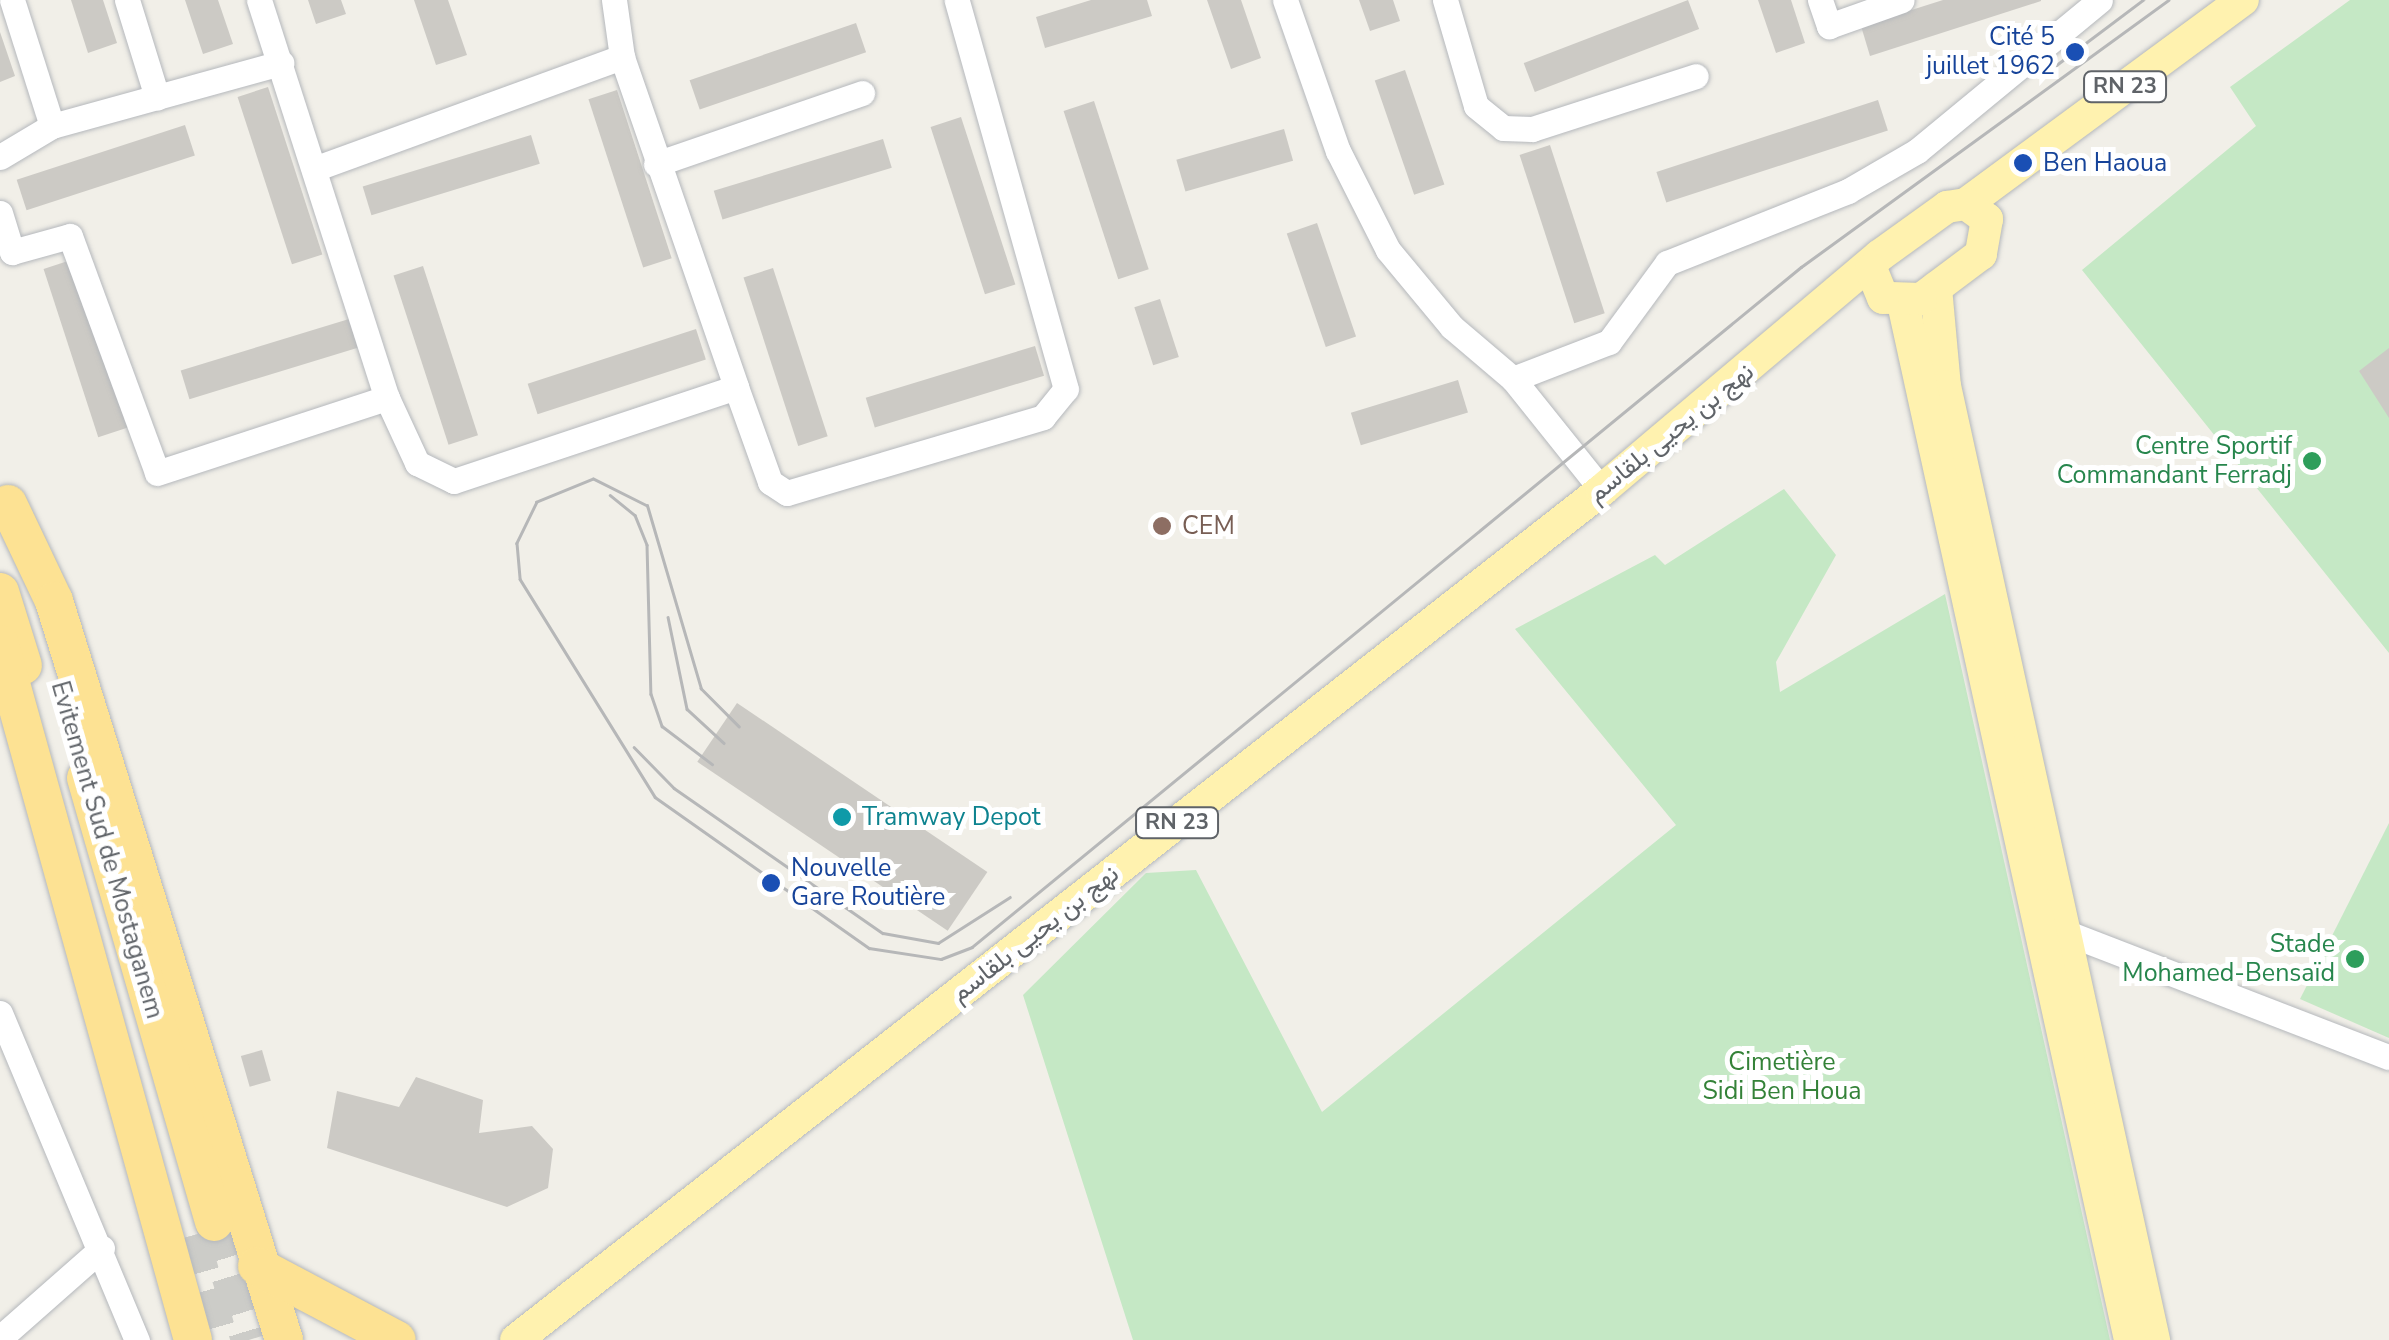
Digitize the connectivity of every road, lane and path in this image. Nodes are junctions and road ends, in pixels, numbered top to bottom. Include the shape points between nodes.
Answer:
1 (12, 0) edge
2 (128, 0) edge
3 (259, 0) edge
4 (614, 0) edge
5 (958, 0) edge
6 (1285, 0) edge
7 (1445, 0) edge
8 (1820, 0) edge
9 (1902, 0) edge
10 (2100, 0) edge
11 (2243, 0) edge
12 (2071, 11) edge
13 (622, 57) junction
14 (281, 63) junction
15 (1696, 76) dead end
16 (862, 92) dead end
17 (157, 97) junction
18 (52, 126) junction
19 (0, 157) edge
20 (656, 164) junction
21 (314, 168) junction
22 (2006, 174) junction
23 (1966, 204) junction
24 (0, 214) edge
25 (1990, 229) junction
26 (1936, 288) junction
27 (1886, 290) junction
28 (1513, 379) junction
29 (736, 387) junction
30 (388, 398) junction
31 (1602, 490) junction
32 (4, 491) edge
33 (0, 592) edge
34 (0, 644) edge
35 (2051, 926) junction
36 (0, 1013) edge
37 (2389, 1057) edge
38 (102, 1248) junction
39 (258, 1266) junction
40 (522, 1335) edge
41 (0, 1338) edge
42 (137, 1340) edge
43 (193, 1340) edge
44 (284, 1340) edge
45 (397, 1340) edge
46 (496, 1340) edge
47 (2130, 1340) edge
48 (2154, 1340) edge

1 - 18 street
2 - 17 street
3 - 14 street
4 - 13 street
5 - 29 street via 1066,390 1043,418 787,493 770,482
6 - 28 street via 1338,151 1388,250 1452,327
7 - 15 street via 1476,106 1503,128 1532,129
8 - 9 street via 1828,26
10 - 12 street
11 - 22 main road, RN 23
12 - 28 street via 1918,151 1848,191 1667,263 1610,342
13 - 20 street
13 - 21 street
14 - 17 street
14 - 21 street
16 - 20 street
17 - 18 street
18 - 19 street
20 - 29 street
21 - 30 street
22 - 23 main road, RN 23
22 - 25 main road
23 - 25 main road
23 - 27 main road via 1947,207
24 - 30 street via 12,252 70,236 158,473
25 - 26 main road via 1981,254
26 - 27 main road
26 - 35 main road via 1946,386
27 - 31 main road, نهج بن يحيى بلقاسم / RN 23 via 1822,312
27 - 35 main road
28 - 31 street
29 - 30 street via 454,481 412,458
31 - 40 main road, نهج بن يحيى بلقاسم / RN 23
32 - 33 highway, Evitement Sud de Mostaganem via 202,1229
32 - 39 highway via 61,620 182,990
34 - 43 highway
35 - 37 street
35 - 47 main road
35 - 48 main road
36 - 38 street
38 - 41 street
38 - 42 street
39 - 44 highway
39 - 45 highway
40 - 46 main road, نهج بن يحيى بلقاسم / RN 23

